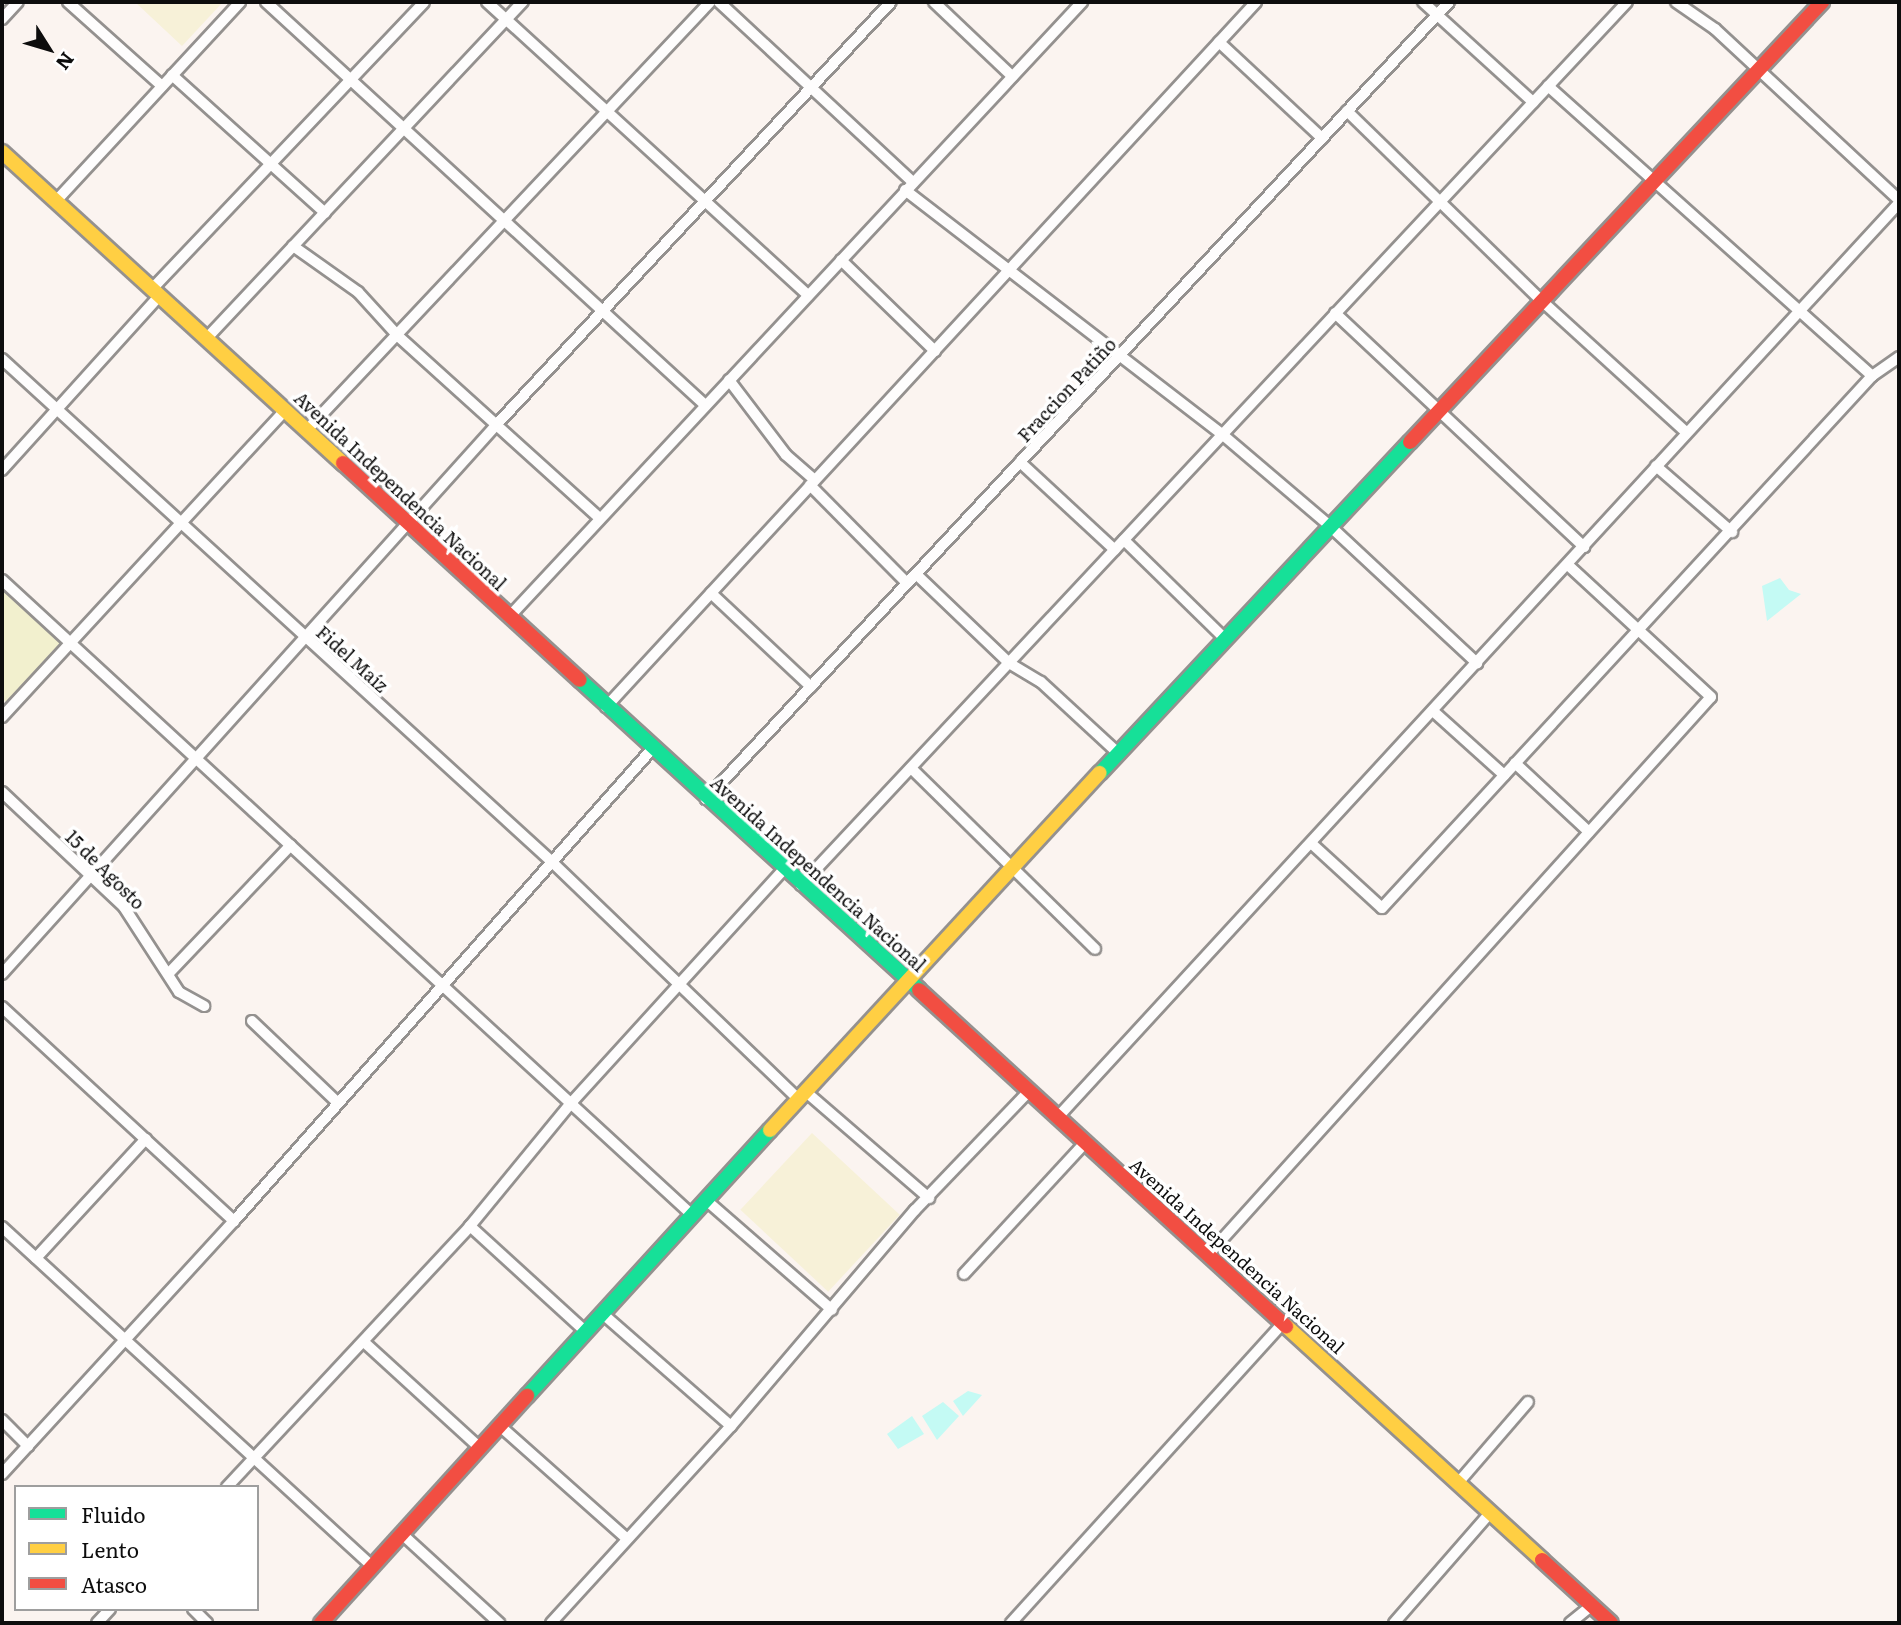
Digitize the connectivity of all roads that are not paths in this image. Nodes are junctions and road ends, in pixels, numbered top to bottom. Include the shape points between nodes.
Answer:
1 (18, 2) edge
2 (68, 2) edge
3 (240, 2) edge
4 (266, 2) edge
5 (424, 2) edge
6 (487, 2) edge
7 (523, 2) edge
8 (710, 2) edge
9 (719, 2) edge
10 (891, 2) edge
11 (934, 2) edge
12 (1082, 2) edge
13 (1256, 2) edge
14 (1423, 2) edge
15 (1449, 2) edge
16 (1627, 2) edge
17 (1676, 2) edge
18 (1822, 2) edge
19 (1437, 15) junction
20 (2, 19) edge
21 (506, 20) junction
22 (1219, 42) junction
23 (1758, 70) junction
24 (172, 75) junction
25 (1012, 76) junction
26 (351, 79) junction
27 (162, 86) junction
28 (1548, 86) junction
29 (811, 88) junction
30 (1533, 102) junction
31 (607, 110) junction
32 (1347, 111) junction
33 (404, 128) junction
34 (1322, 138) junction
35 (2, 152) edge
36 (270, 164) junction
37 (1655, 181) junction
38 (913, 182) junction
39 (905, 190) junction
40 (707, 200) junction
41 (56, 201) junction
42 (1439, 201) junction
43 (1899, 202) edge
44 (325, 213) junction
45 (506, 220) junction
46 (293, 246) junction
47 (841, 260) junction
48 (1010, 271) junction
49 (155, 293) junction
50 (808, 295) junction
51 (1543, 302) junction
52 (604, 311) junction
53 (1799, 311) junction
54 (1335, 313) junction
55 (398, 335) junction
56 (206, 339) junction
57 (935, 351) junction
58 (1119, 357) junction
59 (1899, 357) edge
60 (2, 359) edge
61 (1872, 376) junction
62 (729, 380) junction
63 (705, 405) junction
64 (57, 409) junction
65 (284, 411) junction
66 (1441, 411) junction
67 (497, 424) junction
68 (306, 431) junction
69 (1686, 432) junction
70 (1223, 435) junction
71 (1020, 462) junction
72 (1657, 466) junction
73 (2, 470) edge
74 (813, 483) junction
75 (598, 517) junction
76 (183, 523) junction
77 (407, 523) junction
78 (1331, 527) junction
79 (1732, 532) junction
80 (1124, 540) junction
81 (1584, 547) junction
82 (1115, 550) junction
83 (1568, 565) junction
84 (916, 574) junction
85 (2, 579) edge
86 (907, 583) junction
87 (711, 593) junction
88 (509, 617) junction
89 (1639, 629) junction
90 (303, 637) junction
91 (1226, 640) junction
92 (69, 643) junction
93 (1009, 663) junction
94 (1477, 663) junction
95 (811, 687) junction
96 (606, 706) junction
97 (1433, 711) junction
98 (2, 718) edge
99 (652, 749) junction
100 (1119, 754) junction
101 (194, 756) junction
102 (1515, 763) junction
103 (911, 768) junction
104 (1504, 775) junction
105 (2, 792) edge
106 (706, 799) junction
107 (1590, 832) junction
108 (1311, 843) junction
109 (291, 845) junction
110 (551, 861) junction
111 (1012, 868) junction
112 (784, 869) junction
113 (89, 874) junction
114 (801, 885) junction
115 (1095, 949) dead end
116 (170, 972) junction
117 (2, 974) edge
118 (906, 980) junction
119 (444, 983) junction
120 (677, 987) junction
121 (204, 1006) dead end
122 (2, 1007) edge
123 (252, 1021) dead end
124 (1028, 1092) junction
125 (801, 1095) junction
126 (572, 1102) junction
127 (338, 1103) junction
128 (1057, 1118) junction
129 (146, 1139) junction
130 (1085, 1143) junction
131 (929, 1198) junction
132 (706, 1200) junction
133 (692, 1215) junction
134 (234, 1221) junction
135 (470, 1226) junction
136 (2, 1227) edge
137 (1208, 1255) junction
138 (36, 1258) junction
139 (964, 1274) dead end
140 (832, 1310) junction
141 (603, 1314) junction
142 (1282, 1324) junction
143 (586, 1332) junction
144 (125, 1341) junction
145 (364, 1342) junction
146 (1528, 1402) dead end
147 (2, 1420) edge
148 (500, 1426) junction
149 (731, 1426) junction
150 (29, 1446) junction
151 (480, 1448) junction
152 (255, 1458) junction
153 (2, 1474) edge
154 (1458, 1483) junction
155 (229, 1485) edge
156 (1490, 1513) junction
157 (402, 1534) junction
158 (625, 1538) junction
159 (373, 1567) junction
160 (1592, 1605) junction
161 (321, 1623) edge
162 (499, 1623) edge
163 (551, 1623) edge
164 (1011, 1623) edge
165 (1394, 1623) edge
166 (1570, 1623) edge
167 (1611, 1623) edge

1 - 20 street
2 - 27 street
3 - 24 street
4 - 26 street
5 - 26 street
6 - 21 street
7 - 21 street
8 - 31 street
9 - 29 street
10 - 29 street
11 - 25 street
12 - 25 street
13 - 22 street
14 - 19 street
15 - 19 street, Fraccion Patiño
16 - 28 street
17 - 23 street via 1715,29
18 - 23 street
19 - 30 street
19 - 32 street, Fraccion Patiño
21 - 31 street
21 - 33 street
22 - 34 street
22 - 48 street
23 - 37 street
23 - 43 street
24 - 27 street
24 - 36 street
25 - 38 street
26 - 33 street
26 - 36 street
27 - 41 street
28 - 30 street
28 - 37 street
29 - 38 street
29 - 40 street
30 - 42 street
31 - 40 street
31 - 45 street
32 - 34 street, Fraccion Patiño
32 - 42 street
33 - 44 street
33 - 45 street
34 - 58 street, Fraccion Patiño
35 - 41 street, Avenida Independencia Nacional
36 - 44 street
36 - 49 street
37 - 51 street
37 - 53 street
38 - 39 street
39 - 47 street
39 - 48 street
40 - 50 street
40 - 52 street
41 - 49 street, Avenida Independencia Nacional
42 - 51 street
42 - 54 street
43 - 53 street
44 - 46 street
45 - 52 street
45 - 55 street
46 - 55 street via 358,292
46 - 56 street
47 - 50 street
47 - 57 street
48 - 57 street
48 - 58 street
49 - 56 street, Avenida Independencia Nacional
49 - 64 street
50 - 62 street
51 - 66 street
51 - 69 street
52 - 63 street
52 - 67 street
53 - 61 street
53 - 69 street
54 - 66 street
54 - 70 street
55 - 67 street
55 - 68 street
56 - 65 street, Avenida Independencia Nacional
57 - 74 street
58 - 70 street
58 - 71 street, Fraccion Patiño
59 - 61 street
60 - 64 street, Fidel Maíz
61 - 79 street
62 - 63 street
62 - 74 street
63 - 75 street
64 - 73 street
64 - 76 street, Fidel Maíz
65 - 68 street, Avenida Independencia Nacional
65 - 76 street
66 - 78 street
66 - 81 street
67 - 75 street
67 - 77 street
68 - 77 street, Avenida Independencia Nacional
69 - 72 street
70 - 78 street
70 - 80 street
71 - 82 street
71 - 84 street, Fraccion Patiño
72 - 79 street
72 - 81 street
74 - 86 street
74 - 87 street
75 - 88 street
76 - 90 street, Fidel Maíz
76 - 92 street
77 - 88 street, Avenida Independencia Nacional
77 - 90 street
78 - 91 street
78 - 94 street
79 - 89 street
80 - 82 street
80 - 91 street
81 - 83 street
82 - 93 street
83 - 89 street
83 - 94 street
84 - 86 street, Fraccion Patiño
84 - 93 street
85 - 92 street
86 - 95 street, Fraccion Patiño
87 - 95 street
87 - 96 street
88 - 96 street, Avenida Independencia Nacional
89 - 102 street
89 - 107 street via 1711,696
90 - 101 street
90 - 110 street, Fidel Maíz
91 - 100 street
92 - 98 street
92 - 101 street
93 - 100 street via 1041,682
93 - 103 street
94 - 97 street
95 - 106 street, Fraccion Patiño
96 - 99 street, Avenida Independencia Nacional
97 - 104 street
97 - 108 street
99 - 106 street, Avenida Independencia Nacional
99 - 110 street
100 - 111 street
101 - 109 street
101 - 113 street
102 - 104 street
102 - 107 street
103 - 111 street
103 - 114 street
104 - 108 street via 1382,908
105 - 113 street, 15 de Agosto
106 - 112 street, Avenida Independencia Nacional
107 - 137 street
108 - 128 street
109 - 116 street
109 - 119 street
110 - 119 street
110 - 120 street, Fidel Maíz
111 - 115 street
111 - 118 street
112 - 114 street, Avenida Independencia Nacional
112 - 120 street
113 - 116 street, 15 de Agosto via 124,907
113 - 117 street
114 - 118 street, Avenida Independencia Nacional
116 - 121 street, 15 de Agosto via 184,997
118 - 124 street, Avenida Independencia Nacional
118 - 125 street
119 - 126 street
119 - 127 street
120 - 125 street, Fidel Maíz
120 - 126 street
122 - 129 street
123 - 127 street
124 - 128 street, Avenida Independencia Nacional
124 - 131 street
125 - 131 street, Fidel Maíz
125 - 132 street
126 - 133 street
126 - 135 street
127 - 134 street
128 - 130 street, Avenida Independencia Nacional
129 - 134 street
129 - 138 street
130 - 137 street, Avenida Independencia Nacional
130 - 139 street
131 - 140 street
132 - 133 street
132 - 140 street
133 - 141 street
134 - 144 street
135 - 143 street
135 - 145 street
136 - 138 street
137 - 142 street, Avenida Independencia Nacional
138 - 144 street
140 - 149 street
141 - 143 street
141 - 149 street
142 - 154 street, Avenida Independencia Nacional
142 - 164 street
143 - 148 street
144 - 150 street
144 - 152 street
145 - 151 street
145 - 152 street
146 - 154 street
147 - 150 street
148 - 151 street
148 - 158 street
149 - 158 street
150 - 153 street
151 - 157 street
152 - 155 street
152 - 159 street
154 - 156 street, Avenida Independencia Nacional
156 - 160 street, Avenida Independencia Nacional
156 - 165 street
157 - 159 street
157 - 162 street
158 - 163 street
159 - 161 street
160 - 166 street
160 - 167 street, Avenida Independencia Nacional

